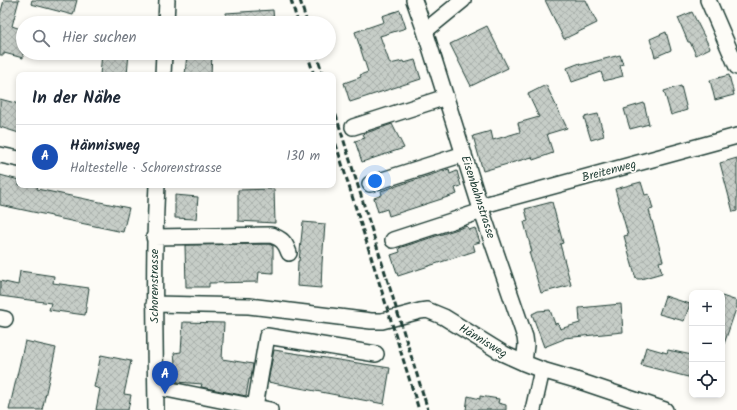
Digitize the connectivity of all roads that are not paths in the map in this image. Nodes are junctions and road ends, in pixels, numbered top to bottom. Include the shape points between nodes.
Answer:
1 (167, 0) edge
2 (414, 0) edge
3 (463, 0) edge
4 (708, 0) edge
5 (166, 16) edge
6 (425, 31) junction
7 (164, 60) edge
8 (737, 67) edge
9 (163, 72) edge
10 (446, 98) junction
11 (353, 127) dead end
12 (737, 136) edge
13 (464, 154) junction
14 (0, 155) edge
15 (16, 158) edge
16 (370, 184) dead end
17 (157, 188) edge
18 (481, 208) junction
19 (154, 237) junction
20 (393, 240) dead end
21 (289, 253) dead end
22 (154, 304) junction
23 (376, 354) dead end
24 (524, 364) junction
25 (542, 370) junction
26 (156, 387) junction
27 (262, 409) edge
28 (156, 410) edge
29 (533, 410) edge
30 (665, 410) edge

1 - 5 street
2 - 6 street, Eisenbahnstrasse
3 - 6 street
4 - 8 street
6 - 10 street, Eisenbahnstrasse
7 - 9 street
10 - 11 street
10 - 13 street, Eisenbahnstrasse
12 - 18 street, Breitenweg
13 - 16 street
13 - 18 street, Eisenbahnstrasse
14 - 15 street
17 - 19 street, Schorenstrasse
18 - 20 street, Breitenweg
18 - 24 street, Eisenbahnstrasse via 525,337
19 - 21 street via 271,235 280,238
19 - 22 street, Schorenstrasse
22 - 24 street, Hännisweg via 249,306 371,321 382,321 427,310 444,317
22 - 26 street, Schorenstrasse
23 - 27 street via 267,336
24 - 25 street, Hännisweg
25 - 29 street
25 - 30 street, Hännisweg
26 - 27 street
26 - 28 street, Schorenstrasse

